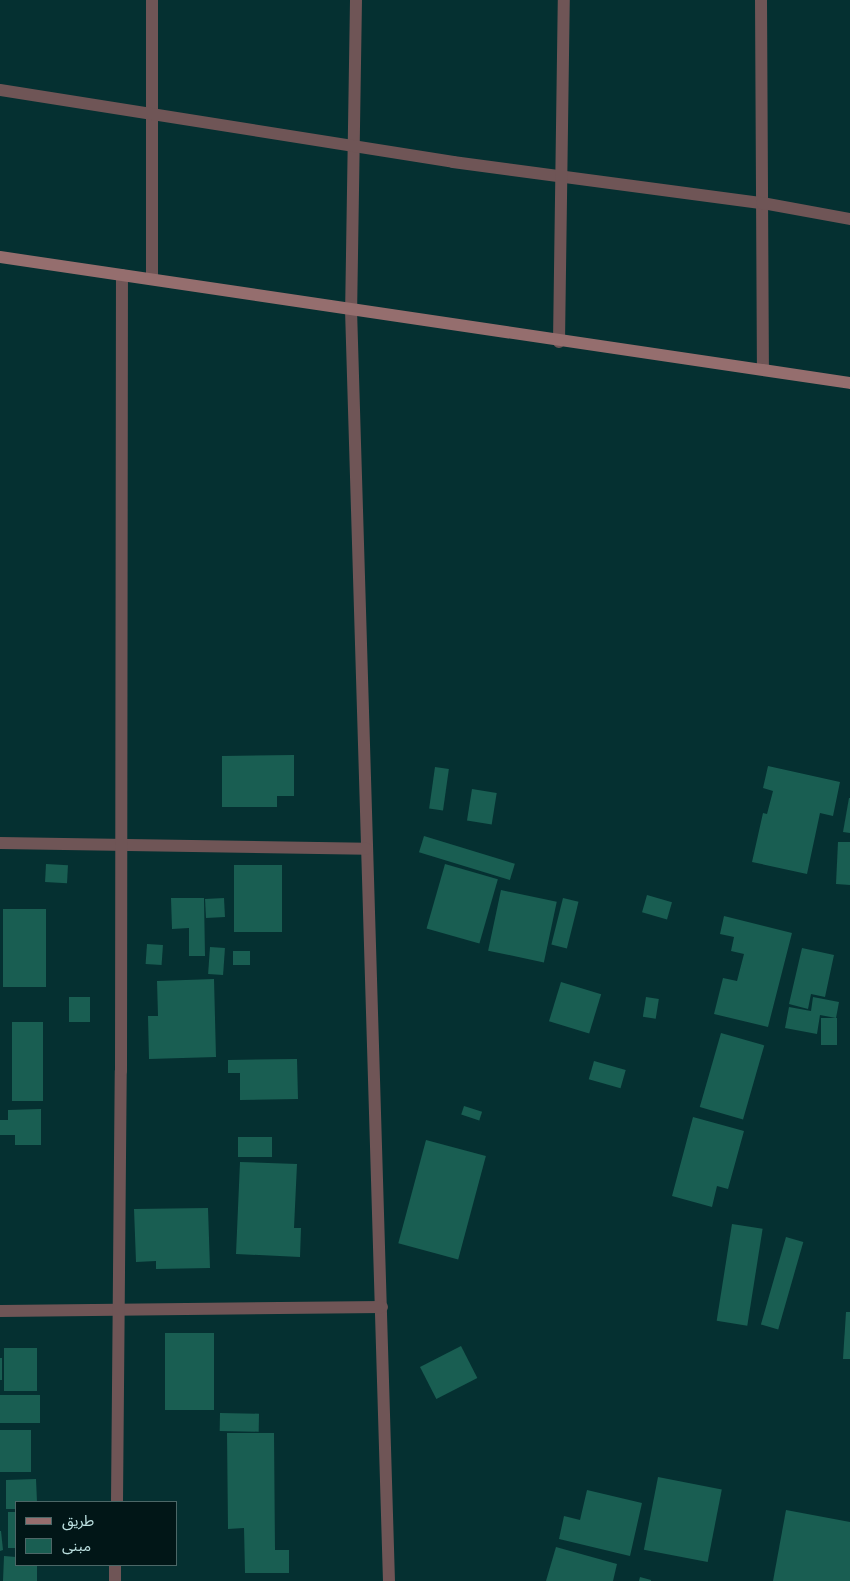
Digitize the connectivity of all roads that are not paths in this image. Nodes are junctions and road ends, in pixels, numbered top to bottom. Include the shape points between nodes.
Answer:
1 (152, 0) edge
2 (356, 0) edge
3 (564, 0) edge
4 (761, 0) edge
5 (0, 90) edge
6 (154, 114) junction
7 (355, 147) junction
8 (562, 178) junction
9 (762, 203) junction
10 (850, 220) edge
11 (0, 258) edge
12 (122, 274) junction
13 (152, 279) junction
14 (351, 309) junction
15 (559, 342) junction
16 (763, 370) junction
17 (850, 382) edge
18 (0, 843) edge
19 (120, 845) junction
20 (366, 849) junction
21 (382, 1307) junction
22 (0, 1311) edge
23 (120, 1311) junction
24 (117, 1501) edge
25 (116, 1566) edge
26 (115, 1581) edge
27 (389, 1581) edge

1 - 6 street
2 - 7 street
3 - 8 street
4 - 9 street
5 - 6 street
6 - 7 street
6 - 13 street
7 - 8 street
7 - 14 street
8 - 9 street
8 - 15 street
9 - 10 street
9 - 16 street
11 - 12 street
12 - 13 street
12 - 19 street
13 - 14 street
14 - 15 street
14 - 20 street
15 - 16 street
16 - 17 street
18 - 19 street
19 - 20 street
19 - 23 street
20 - 21 street
21 - 23 street
21 - 27 street
22 - 23 street
23 - 24 street
25 - 26 street

